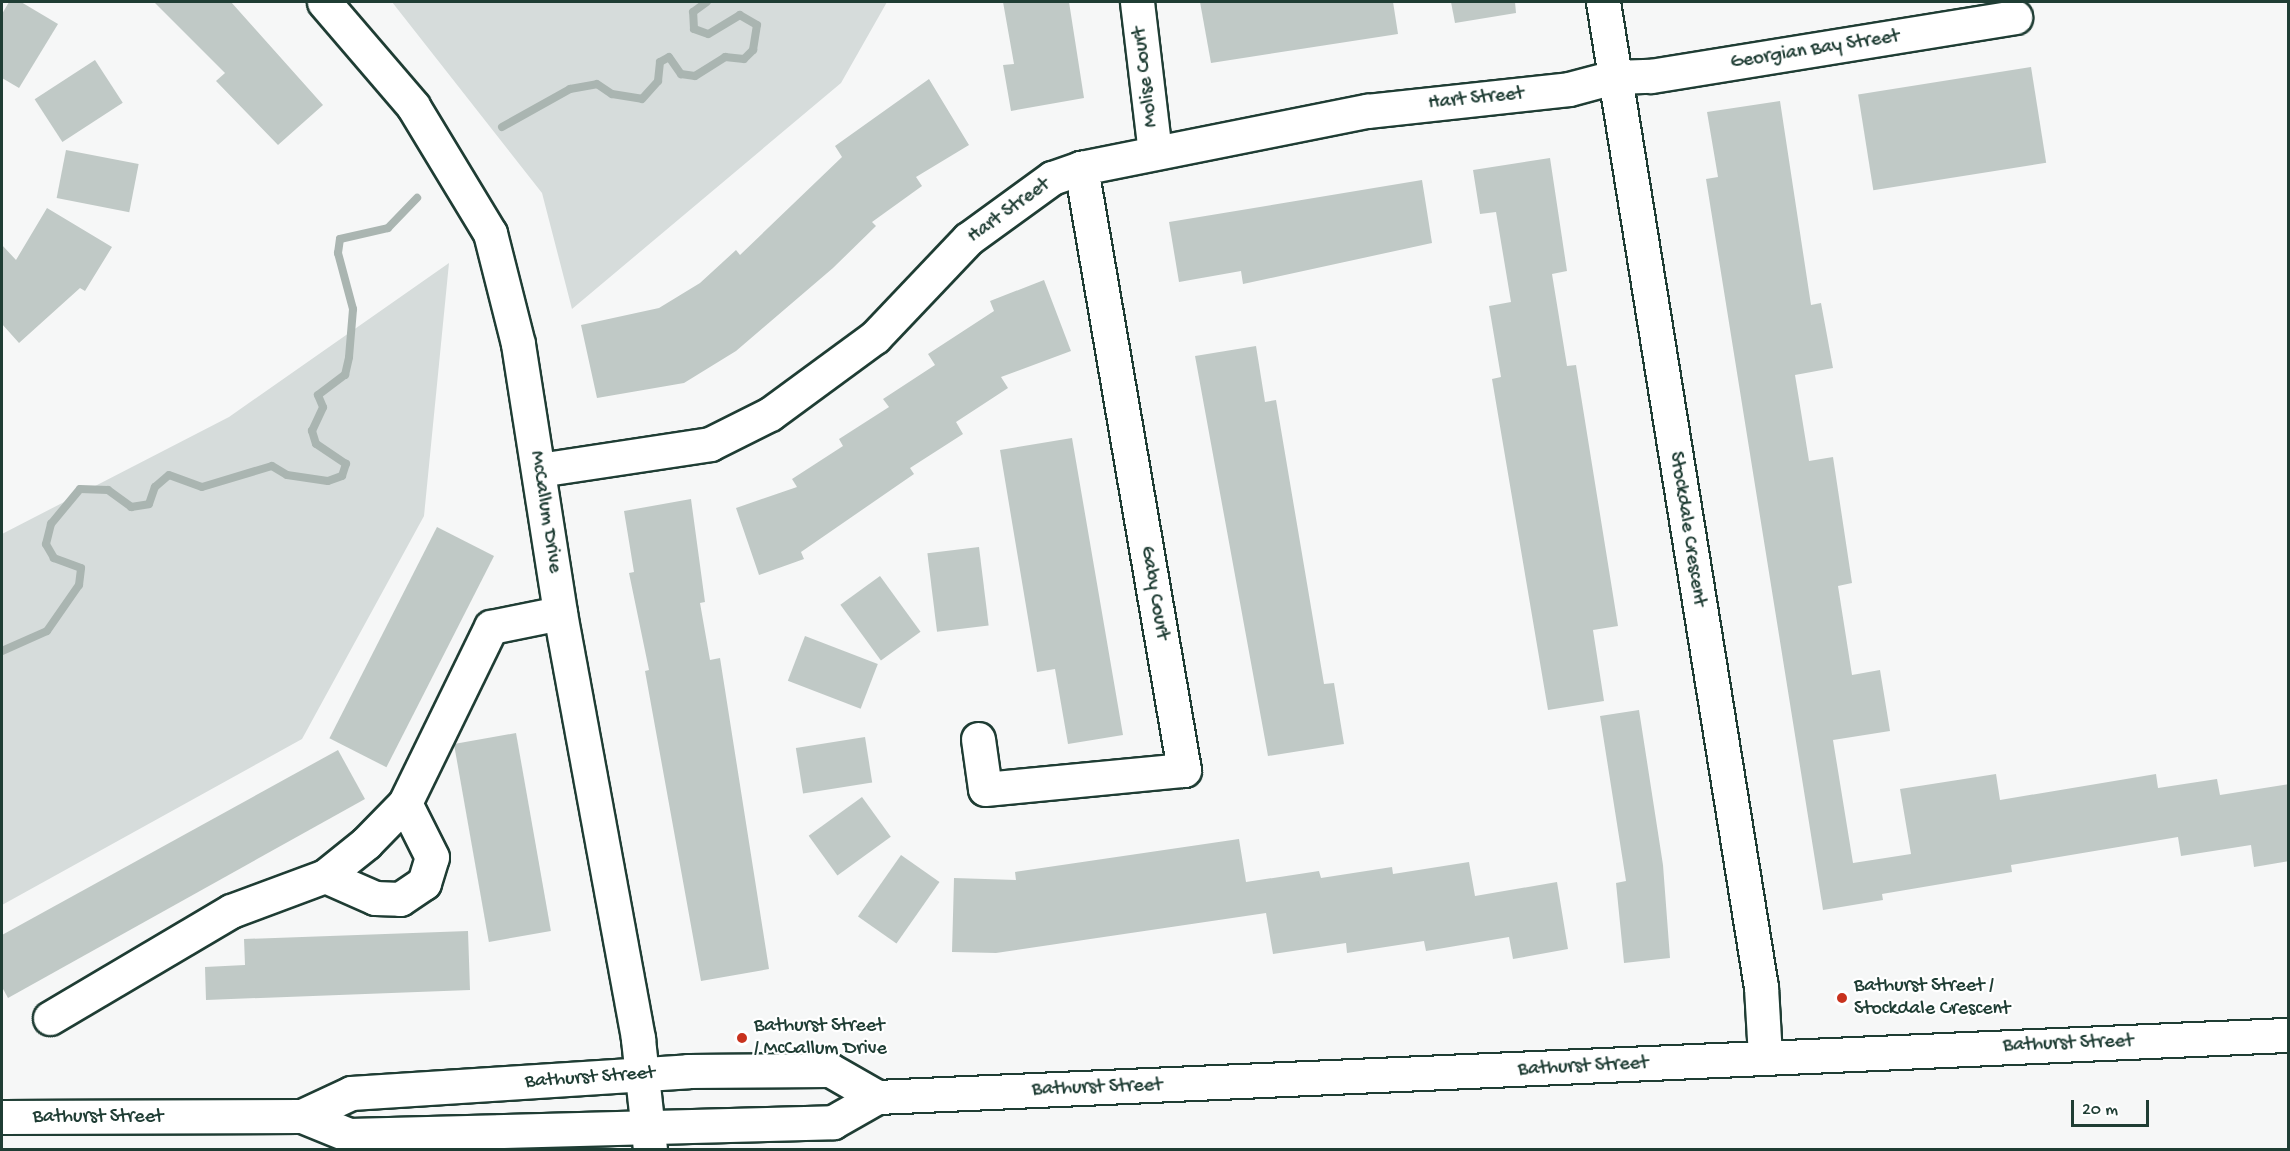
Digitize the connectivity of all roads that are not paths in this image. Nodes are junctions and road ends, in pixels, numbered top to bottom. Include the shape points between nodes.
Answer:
1 (324, 2) edge
2 (1137, 2) edge
3 (1604, 2) edge
4 (2015, 17) dead end
5 (1614, 77) junction
6 (1155, 152) junction
7 (1081, 168) junction
8 (539, 470) junction
9 (560, 613) junction
10 (978, 739) dead end
11 (405, 803) junction
12 (325, 876) junction
13 (50, 1018) dead end
14 (2289, 1035) edge
15 (1765, 1057) junction
16 (642, 1074) junction
17 (877, 1097) junction
18 (303, 1116) junction
19 (2, 1117) edge
20 (648, 1136) edge

1 - 8 street, McCallum Drive via 413,106 490,233 518,344
2 - 6 street, Molise Court
3 - 5 street, Stockdale Crescent
4 - 5 street, Georgian Bay Street via 1650,76
5 - 6 street, Hart Street via 1569,89 1367,111
5 - 15 street, Stockdale Crescent via 1761,987
6 - 7 street, Hart Street
7 - 8 street, Hart Street via 1052,178 968,239 875,336 770,414 710,444
7 - 10 street, Gaby Court via 1184,770 985,789
8 - 9 street, McCallum Drive
9 - 11 street via 491,627
9 - 16 street, McCallum Drive
11 - 12 street
11 - 12 street via 432,857 424,883 400,899 375,898
12 - 13 street via 231,911
14 - 15 street, Bathurst Street
15 - 17 street, Bathurst Street
16 - 17 street, Bathurst Street via 830,1070
16 - 18 street, Bathurst Street via 351,1093
16 - 20 street, McCallum Drive
17 - 20 street, Bathurst Street via 833,1122
18 - 19 street, Bathurst Street
18 - 20 street, Bathurst Street via 349,1135

